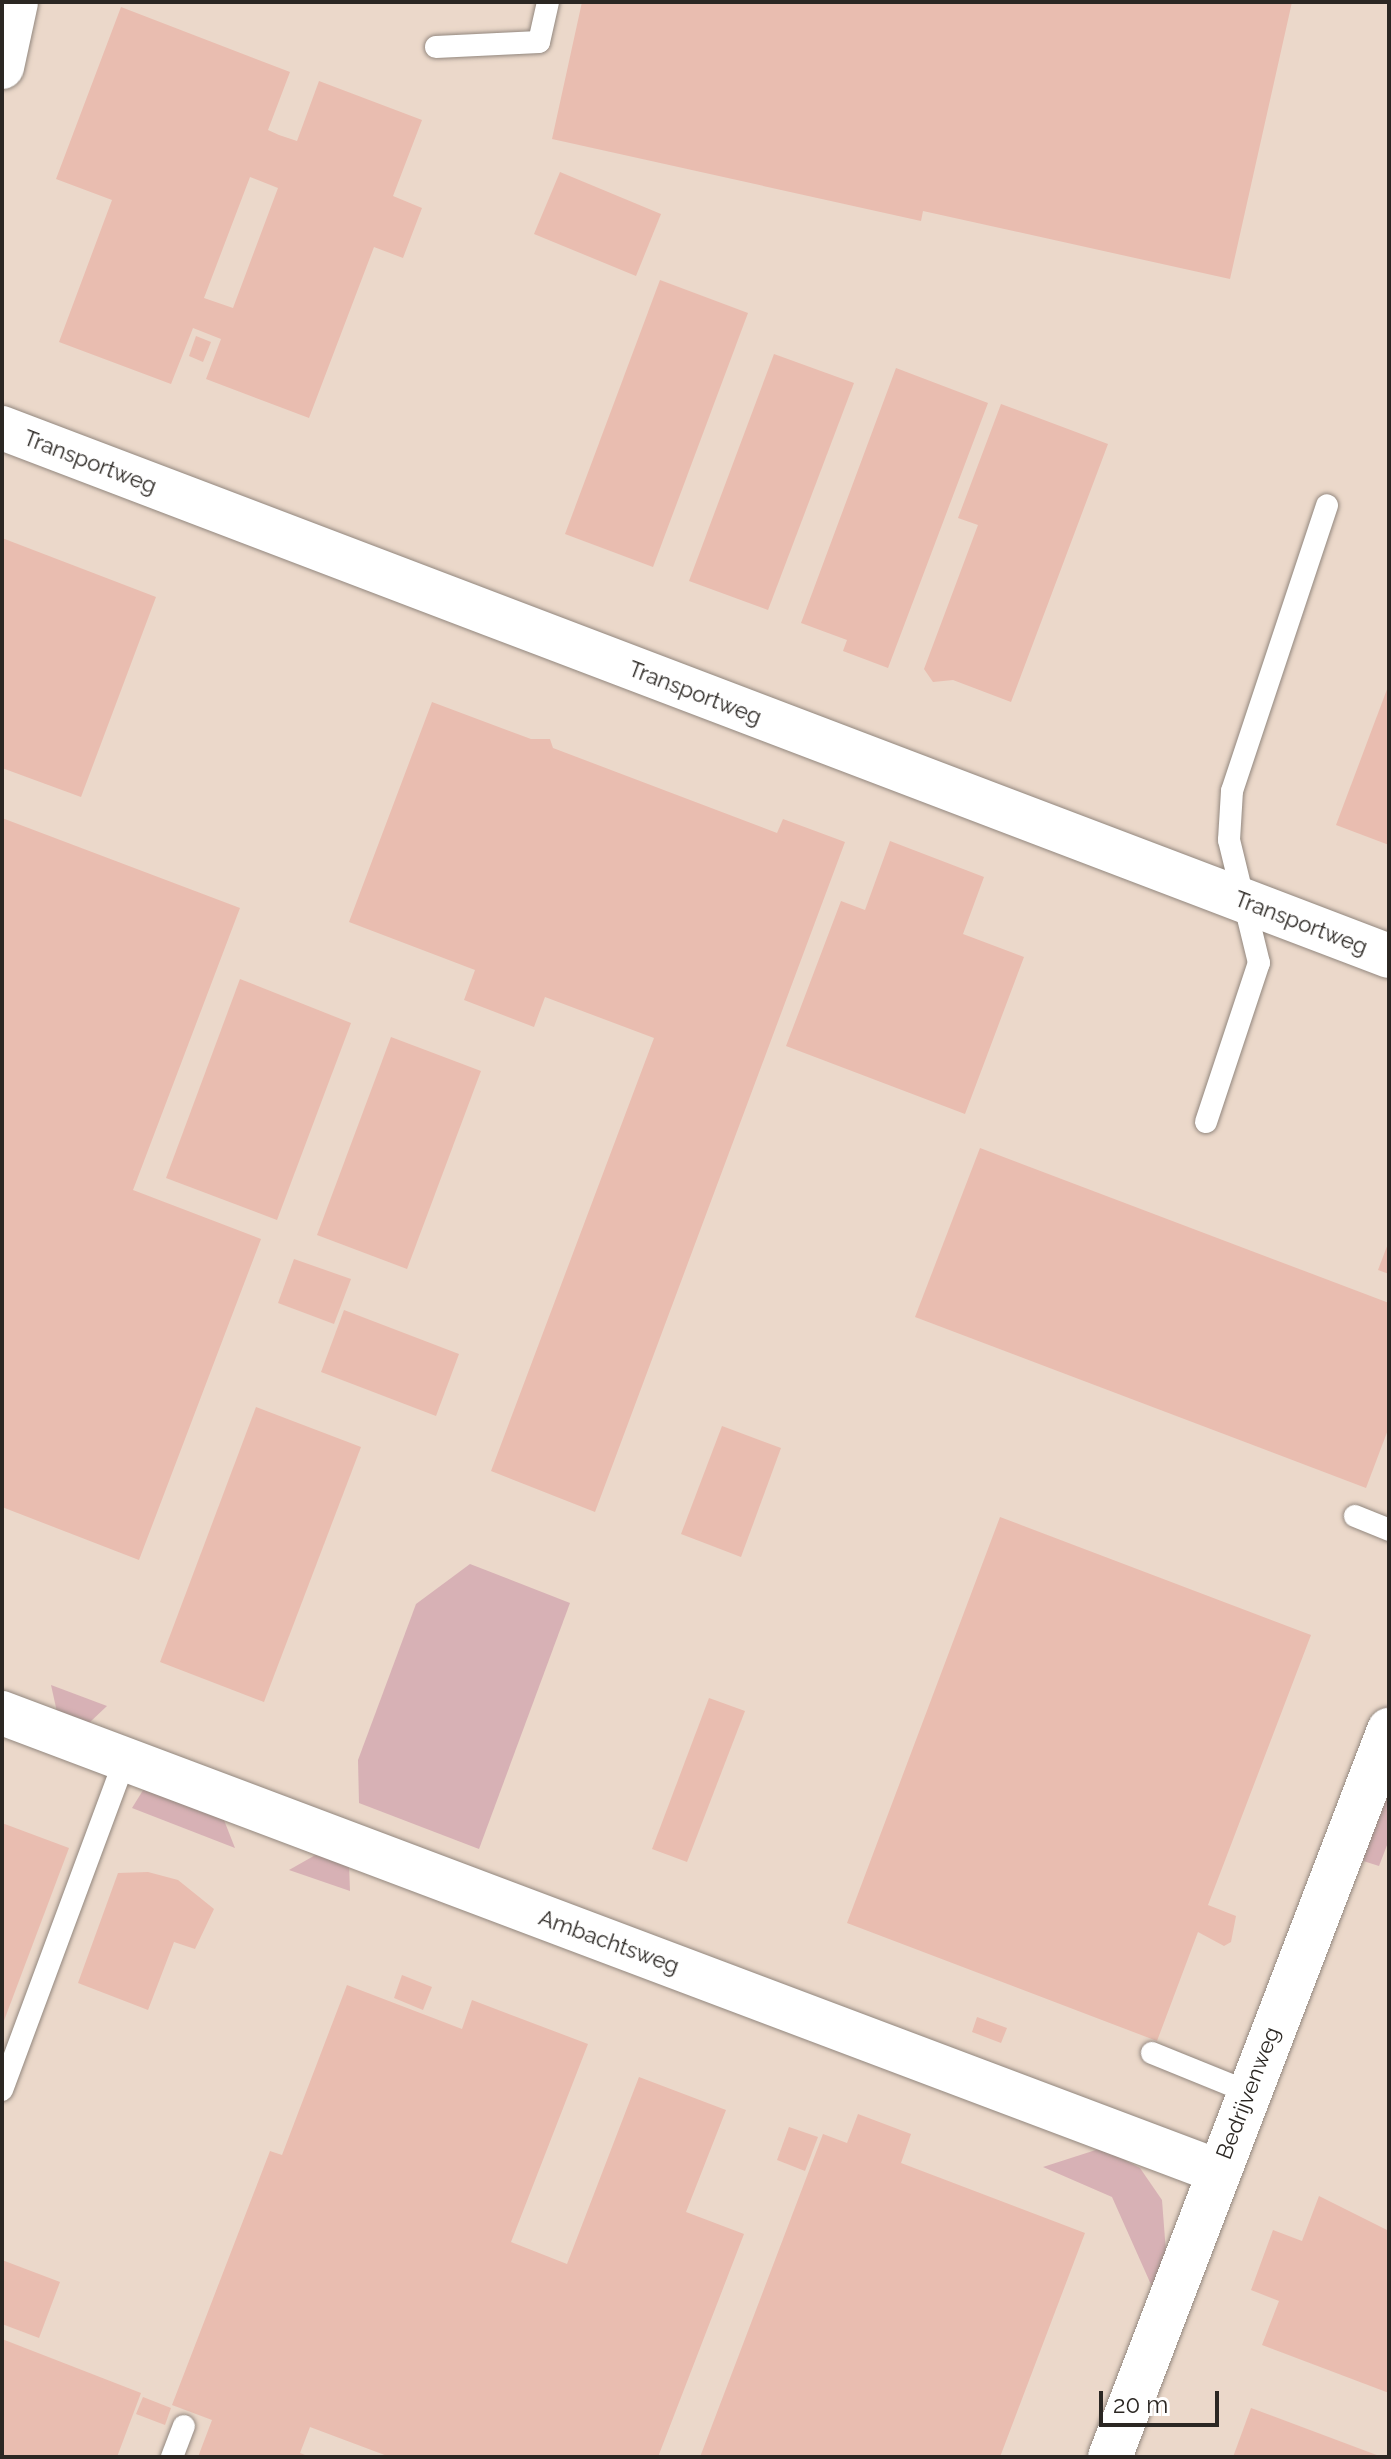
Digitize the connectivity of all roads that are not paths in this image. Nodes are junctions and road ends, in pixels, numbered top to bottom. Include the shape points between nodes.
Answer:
1 (16, 2) edge
2 (548, 2) edge
3 (436, 47) dead end
4 (2, 67) edge
5 (2, 428) edge
6 (1327, 505) dead end
7 (1242, 901) junction
8 (1389, 956) edge
9 (1206, 1122) dead end
10 (1355, 1516) dead end
11 (1389, 1530) edge
12 (2, 1713) edge
13 (1389, 1730) edge
14 (125, 1760) junction
15 (1152, 2053) dead end
16 (2, 2090) edge
17 (1248, 2092) junction
18 (1217, 2171) junction
19 (184, 2426) dead end
20 (172, 2457) edge
21 (1110, 2457) edge

1 - 4 street
2 - 3 lane via 539,42
5 - 7 street, Transportweg
6 - 7 lane via 1232,791 1229,840
7 - 8 street, Transportweg
7 - 9 lane via 1259,963
10 - 11 lane
12 - 14 street, Ambachtsweg
13 - 17 street, Bedrijvenweg
14 - 16 lane
14 - 18 street, Ambachtsweg
15 - 17 lane
17 - 18 street, Bedrijvenweg
18 - 21 street, Bedrijvenweg
19 - 20 lane

